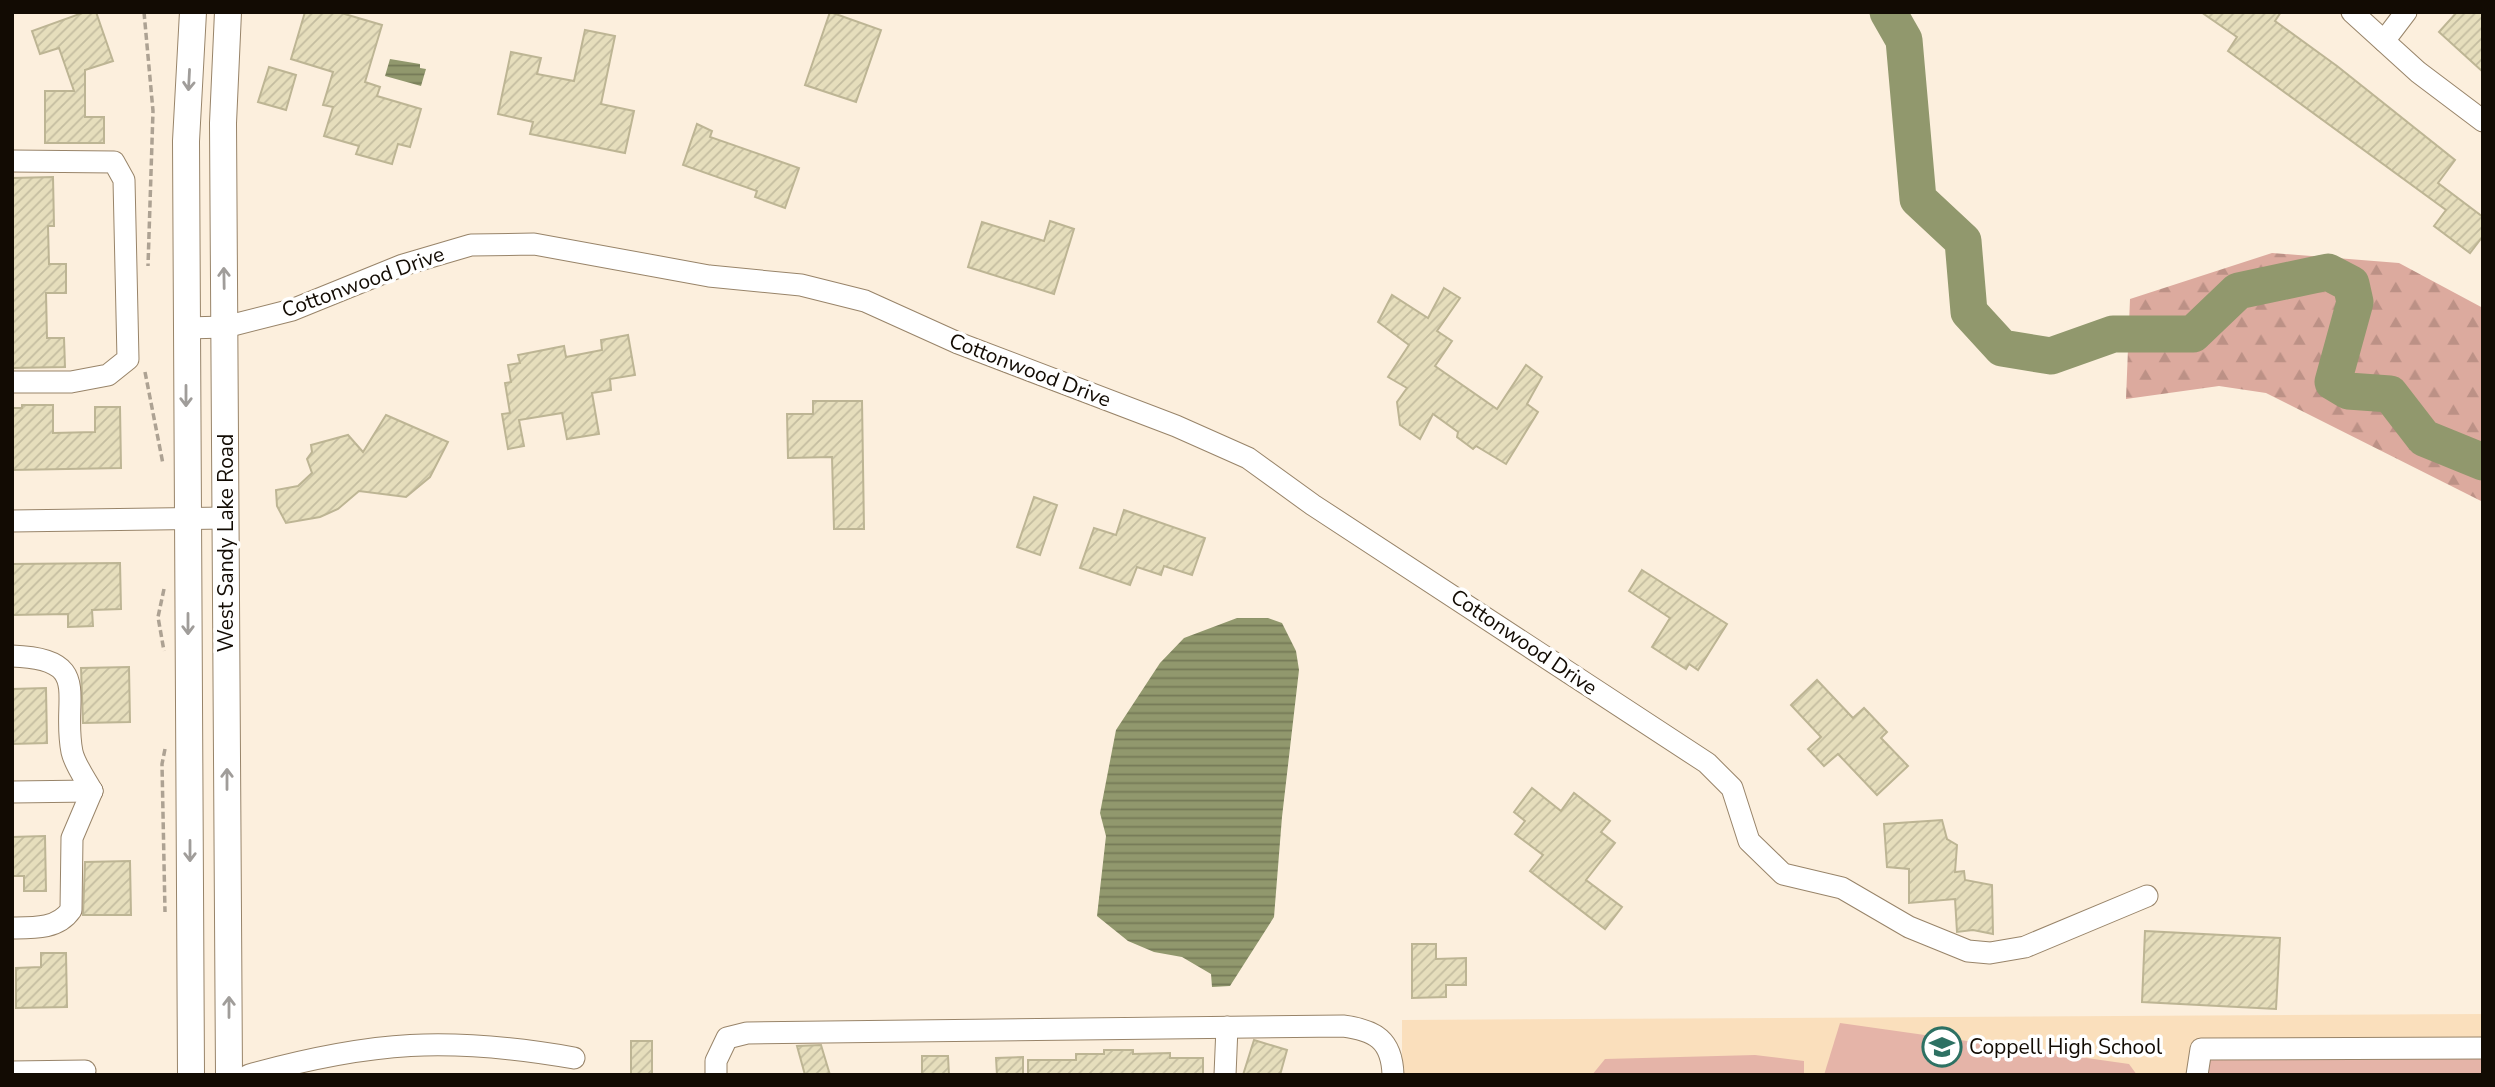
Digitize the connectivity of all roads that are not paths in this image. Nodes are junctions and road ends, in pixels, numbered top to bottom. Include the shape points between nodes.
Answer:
1 (193, 12) edge
2 (228, 12) edge
3 (2352, 12) edge
4 (2406, 12) edge
5 (2384, 41) junction
6 (2483, 121) edge
7 (12, 161) edge
8 (225, 327) junction
9 (186, 328) junction
10 (12, 382) edge
11 (226, 518) junction
12 (188, 519) junction
13 (12, 521) edge
14 (12, 656) edge
15 (92, 791) junction
16 (12, 792) edge
17 (2147, 896) dead end
18 (12, 928) edge
19 (1227, 1027) junction
20 (2483, 1048) edge
21 (574, 1058) dead end
22 (85, 1071) dead end
23 (12, 1072) edge
24 (191, 1075) edge
25 (229, 1075) edge
26 (250, 1075) edge
27 (716, 1075) edge
28 (1225, 1075) edge
29 (1393, 1075) edge
30 (2197, 1075) edge

1 -> 9 main road, West Sandy Lake Road via 186,141
8 -> 2 main road, West Sandy Lake Road via 223,88
3 - 5 street
4 - 5 street
5 - 6 street
7 - 10 street via 114,162 124,180 128,359 108,375 71,382
8 - 9 street, Cottonwood Drive
8 - 11 main road, West Sandy Lake Road
8 - 17 street, Cottonwood Drive via 292,310 403,265 471,245 534,244 709,276 801,285 865,301 958,343 1248,458 1707,763 1732,788 1749,841 1783,874 1842,888 1909,927 1968,951 1990,953 2025,947
9 -> 12 main road, West Sandy Lake Road
11 - 12 street
25 -> 11 main road, West Sandy Lake Road
12 - 13 street
12 -> 24 main road, West Sandy Lake Road
14 - 15 street via 49,660 66,675 72,753
15 - 16 street
15 - 18 street via 72,838 71,909 57,922 40,928
19 - 27 street via 747,1033 727,1038 716,1061
19 - 28 street
19 - 29 street via 1367,1029 1384,1042
20 - 30 street via 2201,1049
21 - 26 street via 508,1046 413,1043 335,1053
22 - 23 street

